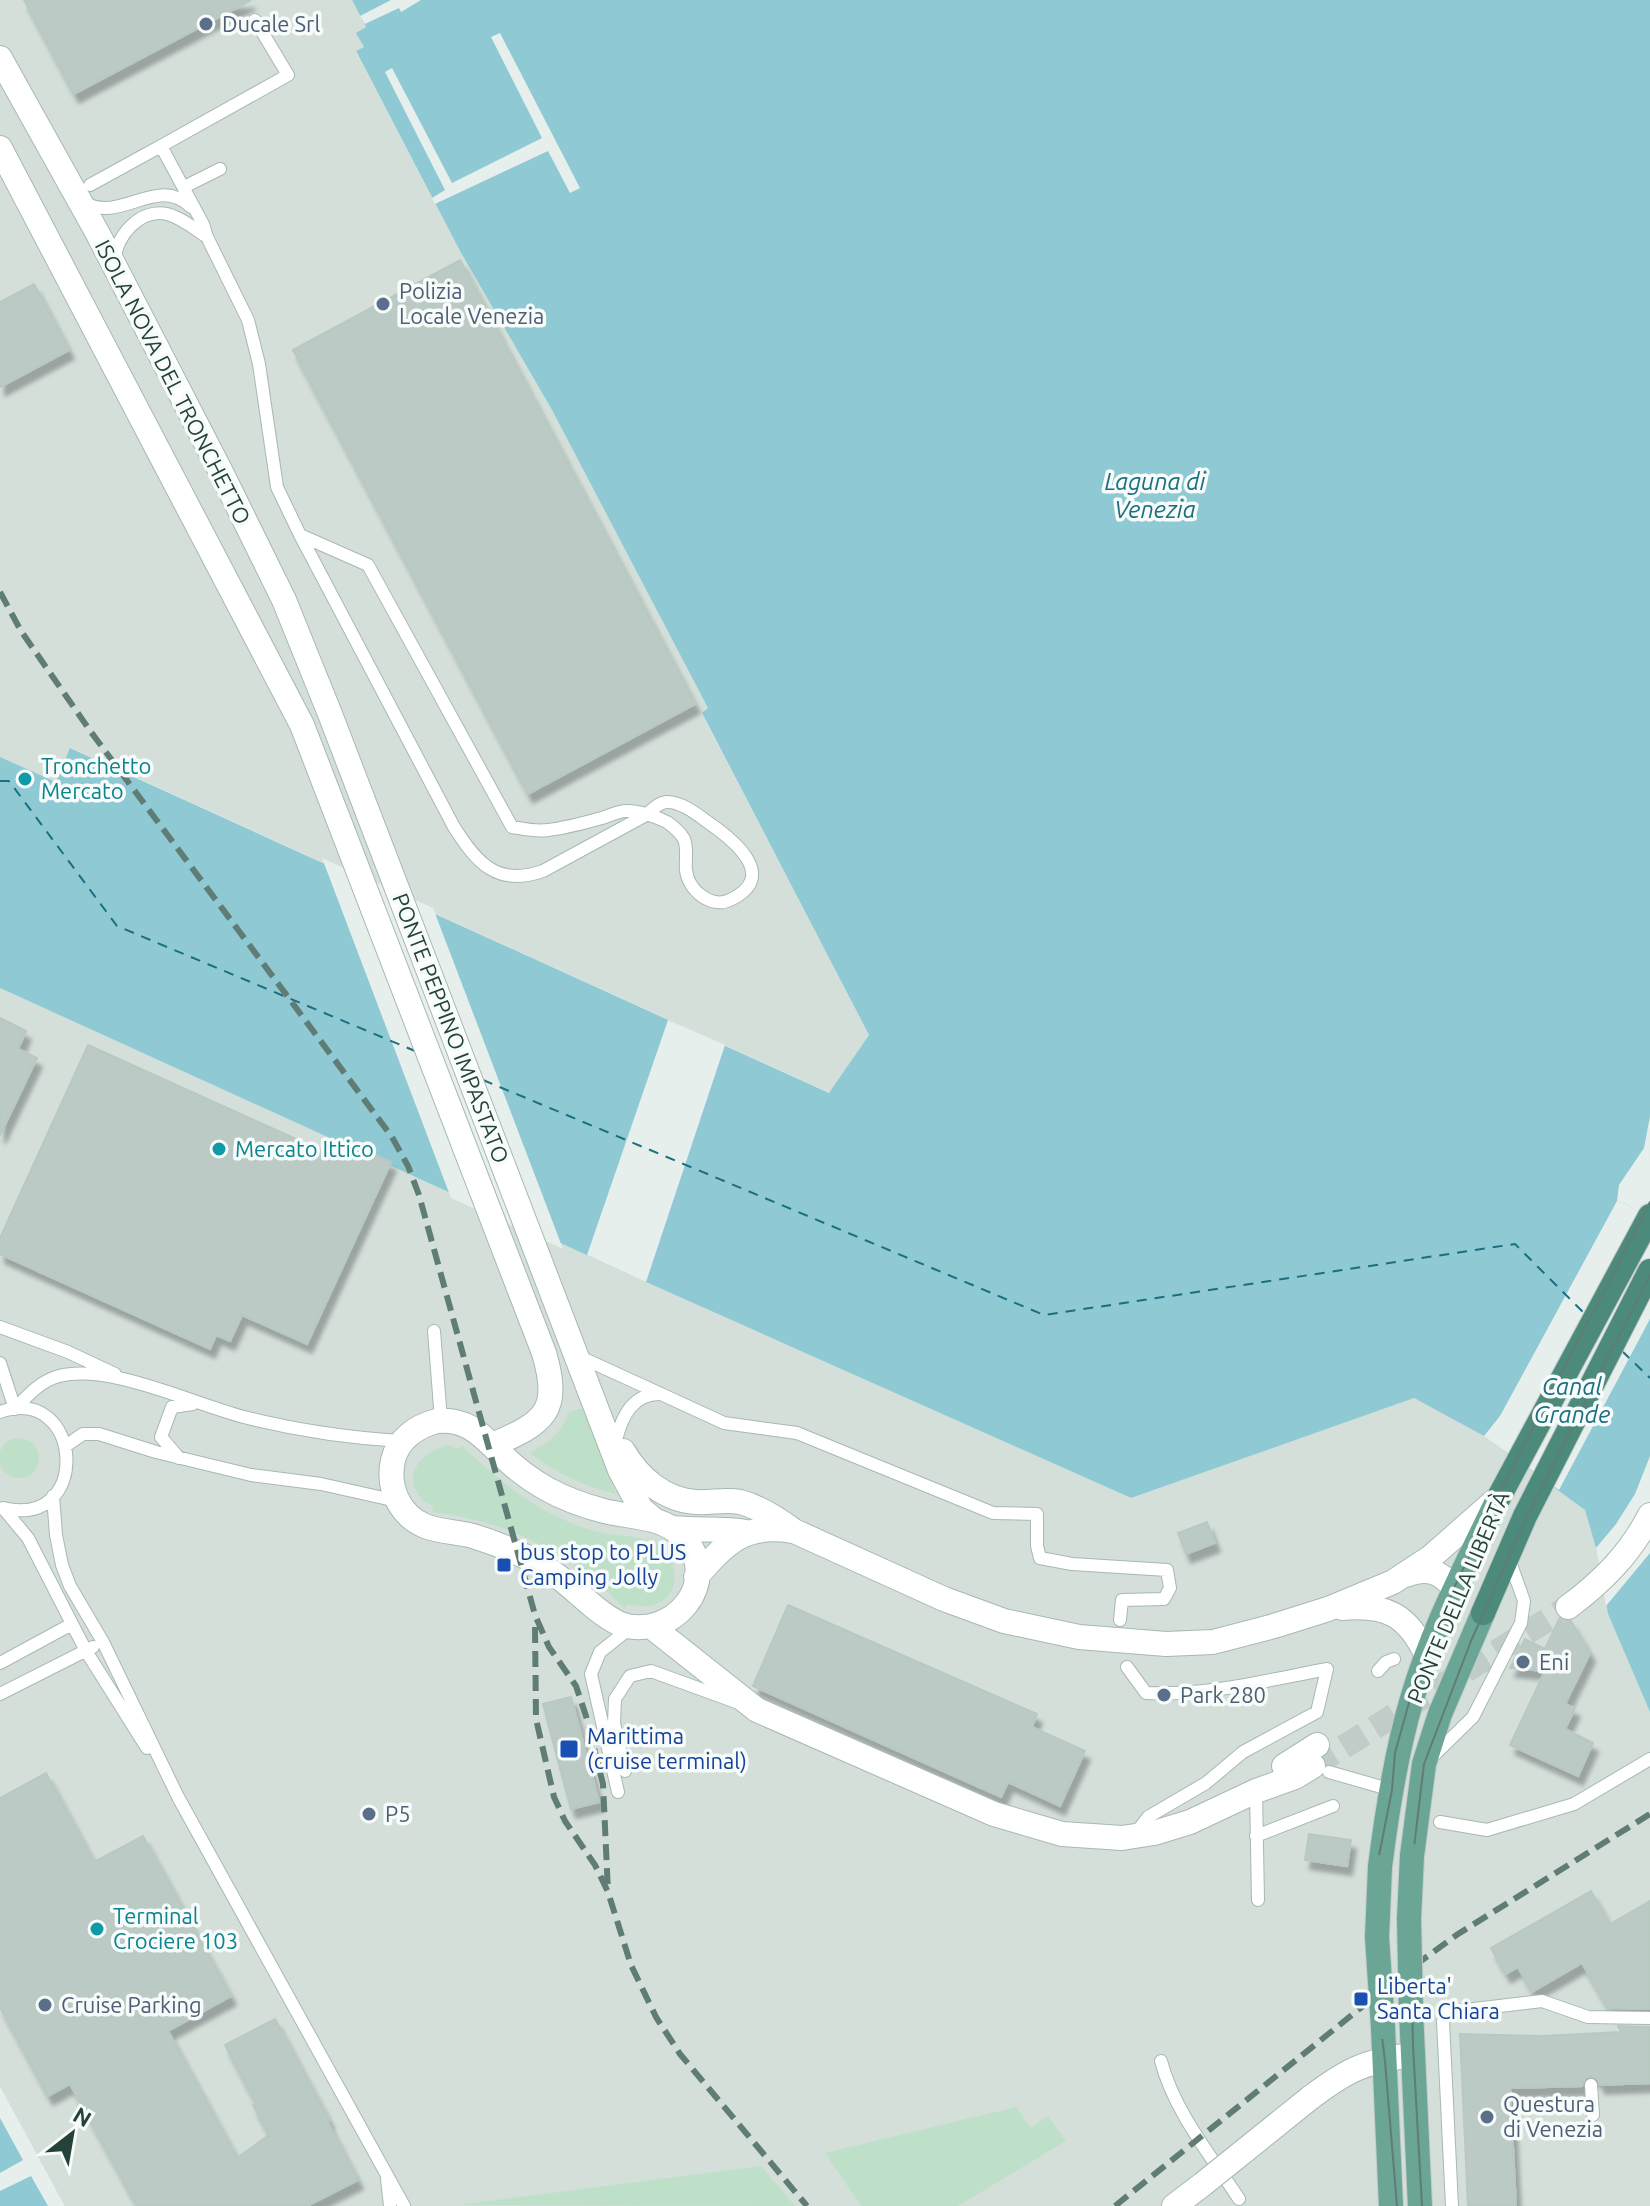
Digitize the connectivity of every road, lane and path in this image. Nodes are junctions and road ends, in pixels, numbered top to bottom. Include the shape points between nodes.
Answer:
1 (255, 20) dead end
2 (0, 58) edge
3 (161, 146) junction
4 (0, 148) edge
5 (220, 169) dead end
6 (7, 176) edge
7 (184, 187) junction
8 (85, 192) junction
9 (196, 212) junction
10 (207, 237) junction
11 (115, 268) junction
12 (300, 535) junction
13 (330, 714) joint
14 (302, 725) joint
15 (646, 815) junction
16 (1650, 1216) edge
17 (1650, 1271) edge
18 (0, 1327) edge
19 (434, 1331) dead end
20 (575, 1349) junction
21 (0, 1363) edge
22 (127, 1380) junction
23 (661, 1394) junction
24 (197, 1403) junction
25 (15, 1409) junction
26 (0, 1412) edge
27 (441, 1420) junction
28 (611, 1433) junction
29 (402, 1441) junction
30 (67, 1445) junction
31 (492, 1445) junction
32 (179, 1458) junction
33 (1502, 1491) junction
34 (53, 1496) junction
35 (397, 1501) junction
36 (2, 1507) edge
37 (1650, 1515) edge
38 (663, 1523) junction
39 (794, 1531) junction
40 (746, 1532) junction
41 (1508, 1558) junction
42 (696, 1577) junction
43 (1399, 1578) junction
44 (1456, 1590) junction
45 (1566, 1601) tunnel mouth
46 (1328, 1609) junction
47 (1483, 1613) joint
48 (1120, 1620) dead end
49 (72, 1624) junction
50 (641, 1628) junction
51 (103, 1642) junction
52 (86, 1651) junction
53 (1427, 1656) junction
54 (1394, 1659) dead end
55 (0, 1663) edge
56 (1127, 1667) dead end
57 (1378, 1671) dead end
58 (0, 1694) edge
59 (757, 1710) junction
60 (1650, 1759) edge
61 (1320, 1761) joint
62 (1424, 1764) junction
63 (625, 1771) dead end
64 (1392, 1790) junction
65 (1256, 1791) junction
66 (618, 1792) dead end
67 (178, 1797) junction
68 (1333, 1806) dead end
69 (1440, 1822) dead end
70 (1134, 1836) junction
71 (1256, 1836) junction
72 (1258, 1900) dead end
73 (1650, 2018) edge
74 (1412, 2055) junction
75 (1384, 2059) junction
76 (1161, 2061) dead end
77 (1591, 2085) dead end
78 (1593, 2115) dead end
79 (386, 2172) junction
80 (1239, 2199) dead end
81 (390, 2206) edge
82 (404, 2206) edge
83 (1174, 2206) edge
84 (1391, 2206) edge
85 (1420, 2206) edge
86 (1452, 2206) edge

1 - 3 lane via 288,75
2 - 8 street, ISOLA NOVA DEL TRONCHETTO
3 - 7 lane
3 - 8 lane
4 - 6 street, ISOLA NOVA DEL TRONCHETTO
5 - 7 lane
6 - 14 street, ISOLA NOVA DEL TRONCHETTO
7 - 9 lane
8 - 9 lane via 96,208 108,210 163,194 185,201
8 - 11 street, ISOLA NOVA DEL TRONCHETTO
9 - 10 lane
10 - 11 lane via 174,217 151,214 118,241
10 - 12 lane via 248,320 277,487
11 - 13 street, ISOLA NOVA DEL TRONCHETTO via 284,600
12 - 15 lane via 368,565 512,827 544,831 627,810
12 - 15 lane via 454,827 486,867 503,875 528,876
13 - 20 street, PONTE PEPPINO IMPASTATO
14 - 31 street, PONTE PEPPINO IMPASTATO via 551,1378 547,1409 527,1430
15 - 15 lane via 680,832 689,880 707,899 730,900 752,879 747,856 690,810 665,802
16 - 33 highway, PONTE DELLA LIBERTÀ
17 - 41 highway, PONTE DELLA LIBERTÀ
18 - 22 lane
19 - 27 lane
20 - 23 lane
20 - 28 street, PONTE PEPPINO IMPASTATO
21 - 25 lane
22 - 24 lane
22 - 25 lane via 59,1376
23 - 28 lane via 634,1403
23 - 48 lane via 724,1423 797,1433 993,1513 1037,1514 1040,1558 1167,1570 1170,1588 1164,1599 1122,1600
24 - 29 lane via 290,1427
24 - 32 lane via 172,1407 161,1437
25 - 26 lane
25 - 30 lane via 47,1418
27 - 29 street via 417,1428
27 - 31 street via 468,1425
28 - 38 street via 627,1485 641,1509
28 - 39 street via 639,1473 661,1492 696,1502 737,1501
29 - 35 street via 391,1474
30 - 32 lane via 90,1433
30 - 34 lane via 68,1467
31 - 38 street via 530,1478 562,1496 602,1511
32 - 35 lane
33 - 43 street via 1439,1550
33 - 44 main road, PONTE DELLA LIBERTÀ
34 - 36 lane via 30,1509
34 - 51 lane via 62,1565
35 - 50 street via 425,1526 490,1542 541,1565 611,1620
36 - 49 lane via 28,1538
37 - 45 street via 1600,1582
38 - 40 street
38 - 42 street via 692,1551
39 - 40 street via 771,1527
39 - 46 street via 963,1607 1079,1637 1213,1642
40 - 42 street
41 - 47 highway, PONTE DELLA LIBERTÀ
41 - 62 lane via 1524,1601 1521,1623 1473,1717
42 - 50 street via 683,1609 667,1622
43 - 44 street via 1427,1570
43 - 46 street
44 - 53 main road, PONTE DELLA LIBERTÀ
44 - 62 main road via 1466,1622 1431,1715
46 - 53 street via 1366,1606 1394,1614 1413,1631
47 - 62 main road, PONTE DELLA LIBERTÀ
49 - 52 lane
49 - 55 lane
50 - 59 street
50 - 66 lane via 600,1652 591,1674
51 - 52 lane
51 - 67 lane
52 - 58 lane
52 - 67 lane
53 - 64 main road, PONTE DELLA LIBERTÀ
54 - 57 lane
56 - 70 lane via 1146,1693 1168,1694 1327,1669 1317,1712 1243,1752 1206,1783 1148,1817
59 - 63 lane via 651,1671 630,1676 615,1699 614,1723
59 - 70 street via 994,1814 1091,1837
60 - 69 lane via 1574,1804 1487,1830
61 - 64 lane
61 - 65 street
62 - 74 main road, PONTE DELLA LIBERTÀ, bridge via 1409,1919
64 - 75 main road, PONTE DELLA LIBERTÀ, bridge via 1380,1867 1377,1937
65 - 70 street via 1190,1822
65 - 71 lane
67 - 79 lane
68 - 71 lane
71 - 72 lane
73 - 86 lane via 1588,2020 1542,2001 1449,2012 1443,2021
74 - 75 street
74 - 85 main road, PONTE DELLA LIBERTÀ
75 - 83 street, bridge via 1348,2071
75 - 84 main road, PONTE DELLA LIBERTÀ
76 - 80 lane via 1181,2108
77 - 78 lane
79 - 81 lane
79 - 82 lane

